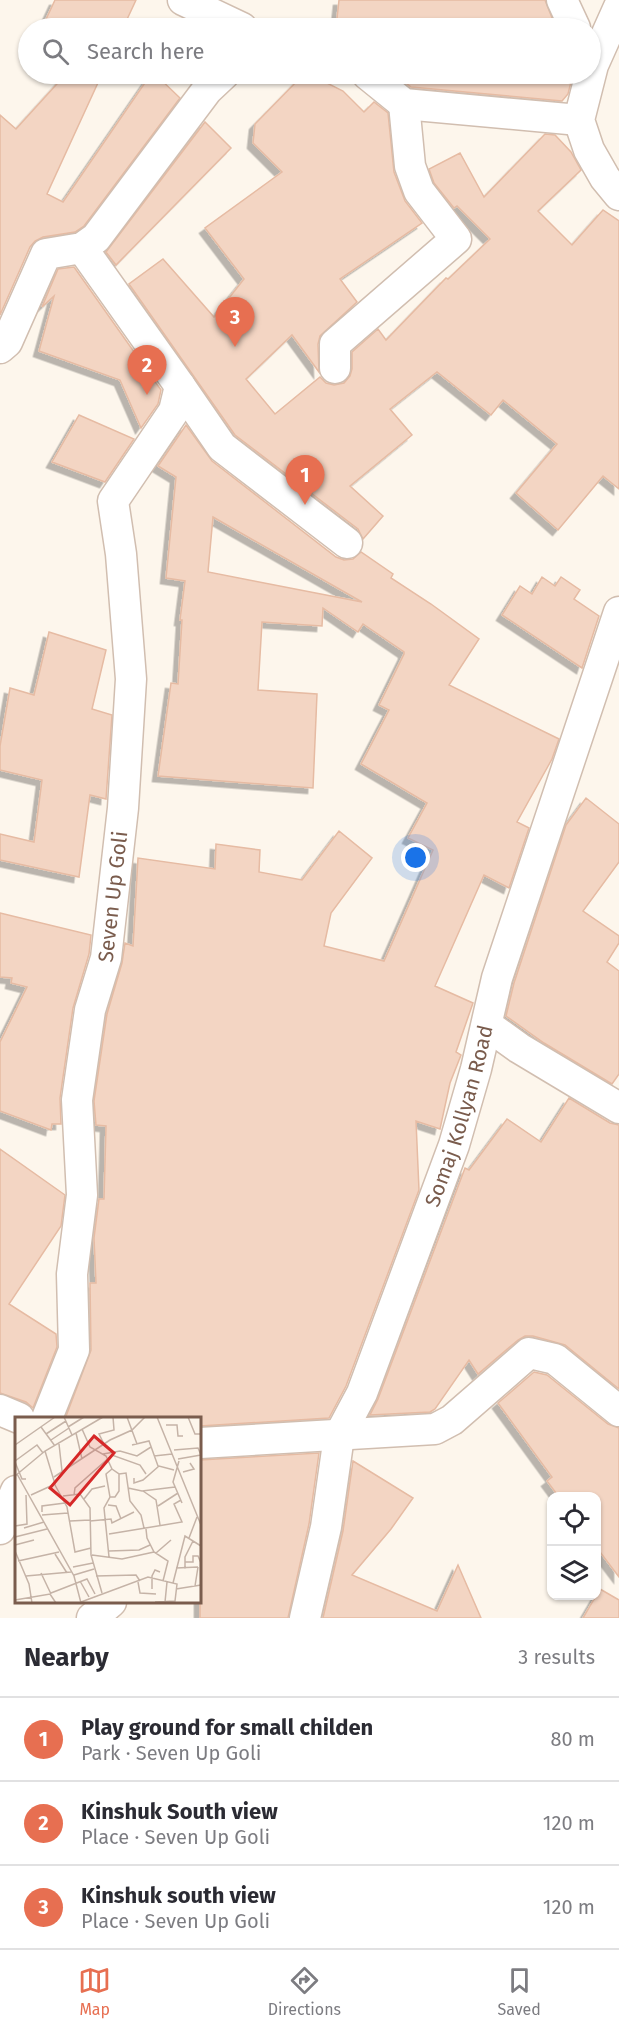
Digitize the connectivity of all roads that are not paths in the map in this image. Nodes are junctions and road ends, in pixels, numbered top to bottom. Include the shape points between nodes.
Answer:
1 (183, 0) edge
2 (562, 0) edge
3 (619, 7) edge
4 (221, 18) edge
5 (570, 18) edge
6 (601, 44) edge
7 (213, 84) edge
8 (379, 84) edge
9 (587, 84) edge
10 (404, 104) junction
11 (579, 120) junction
12 (619, 195) edge
13 (82, 248) junction
14 (0, 348) edge
15 (335, 368) dead end
16 (180, 386) junction
17 (347, 543) dead end
18 (619, 612) edge
19 (487, 1025) junction
20 (619, 1108) edge
21 (0, 1410) edge
22 (619, 1411) edge
23 (15, 1417) edge
24 (48, 1417) edge
25 (339, 1436) junction
26 (201, 1443) edge
27 (15, 1493) edge
28 (0, 1529) edge
29 (110, 1603) edge
30 (92, 1618) edge
31 (305, 1618) edge

1 - 4 street
2 - 5 street
3 - 6 street
7 - 13 street via 96,238
8 - 10 street
9 - 11 street
10 - 11 street
10 - 15 street via 410,166 419,191 456,239 335,344
11 - 12 street via 589,150
13 - 14 street via 46,254 7,342
13 - 16 street
16 - 17 street via 222,447
16 - 24 street, Seven Up Goli via 174,411 113,501 131,679 123,808 106,958 90,1010 77,1100 82,1195 72,1274 74,1350
18 - 19 street, Somaj Kollyan Road via 497,978
19 - 20 street
19 - 25 street, Somaj Kollyan Road via 454,1145 362,1393
21 - 23 street
22 - 25 street via 555,1359 529,1353 452,1420 435,1429
25 - 26 street
25 - 31 street, Somaj Kollyan Road via 326,1527
27 - 28 street
29 - 30 street

